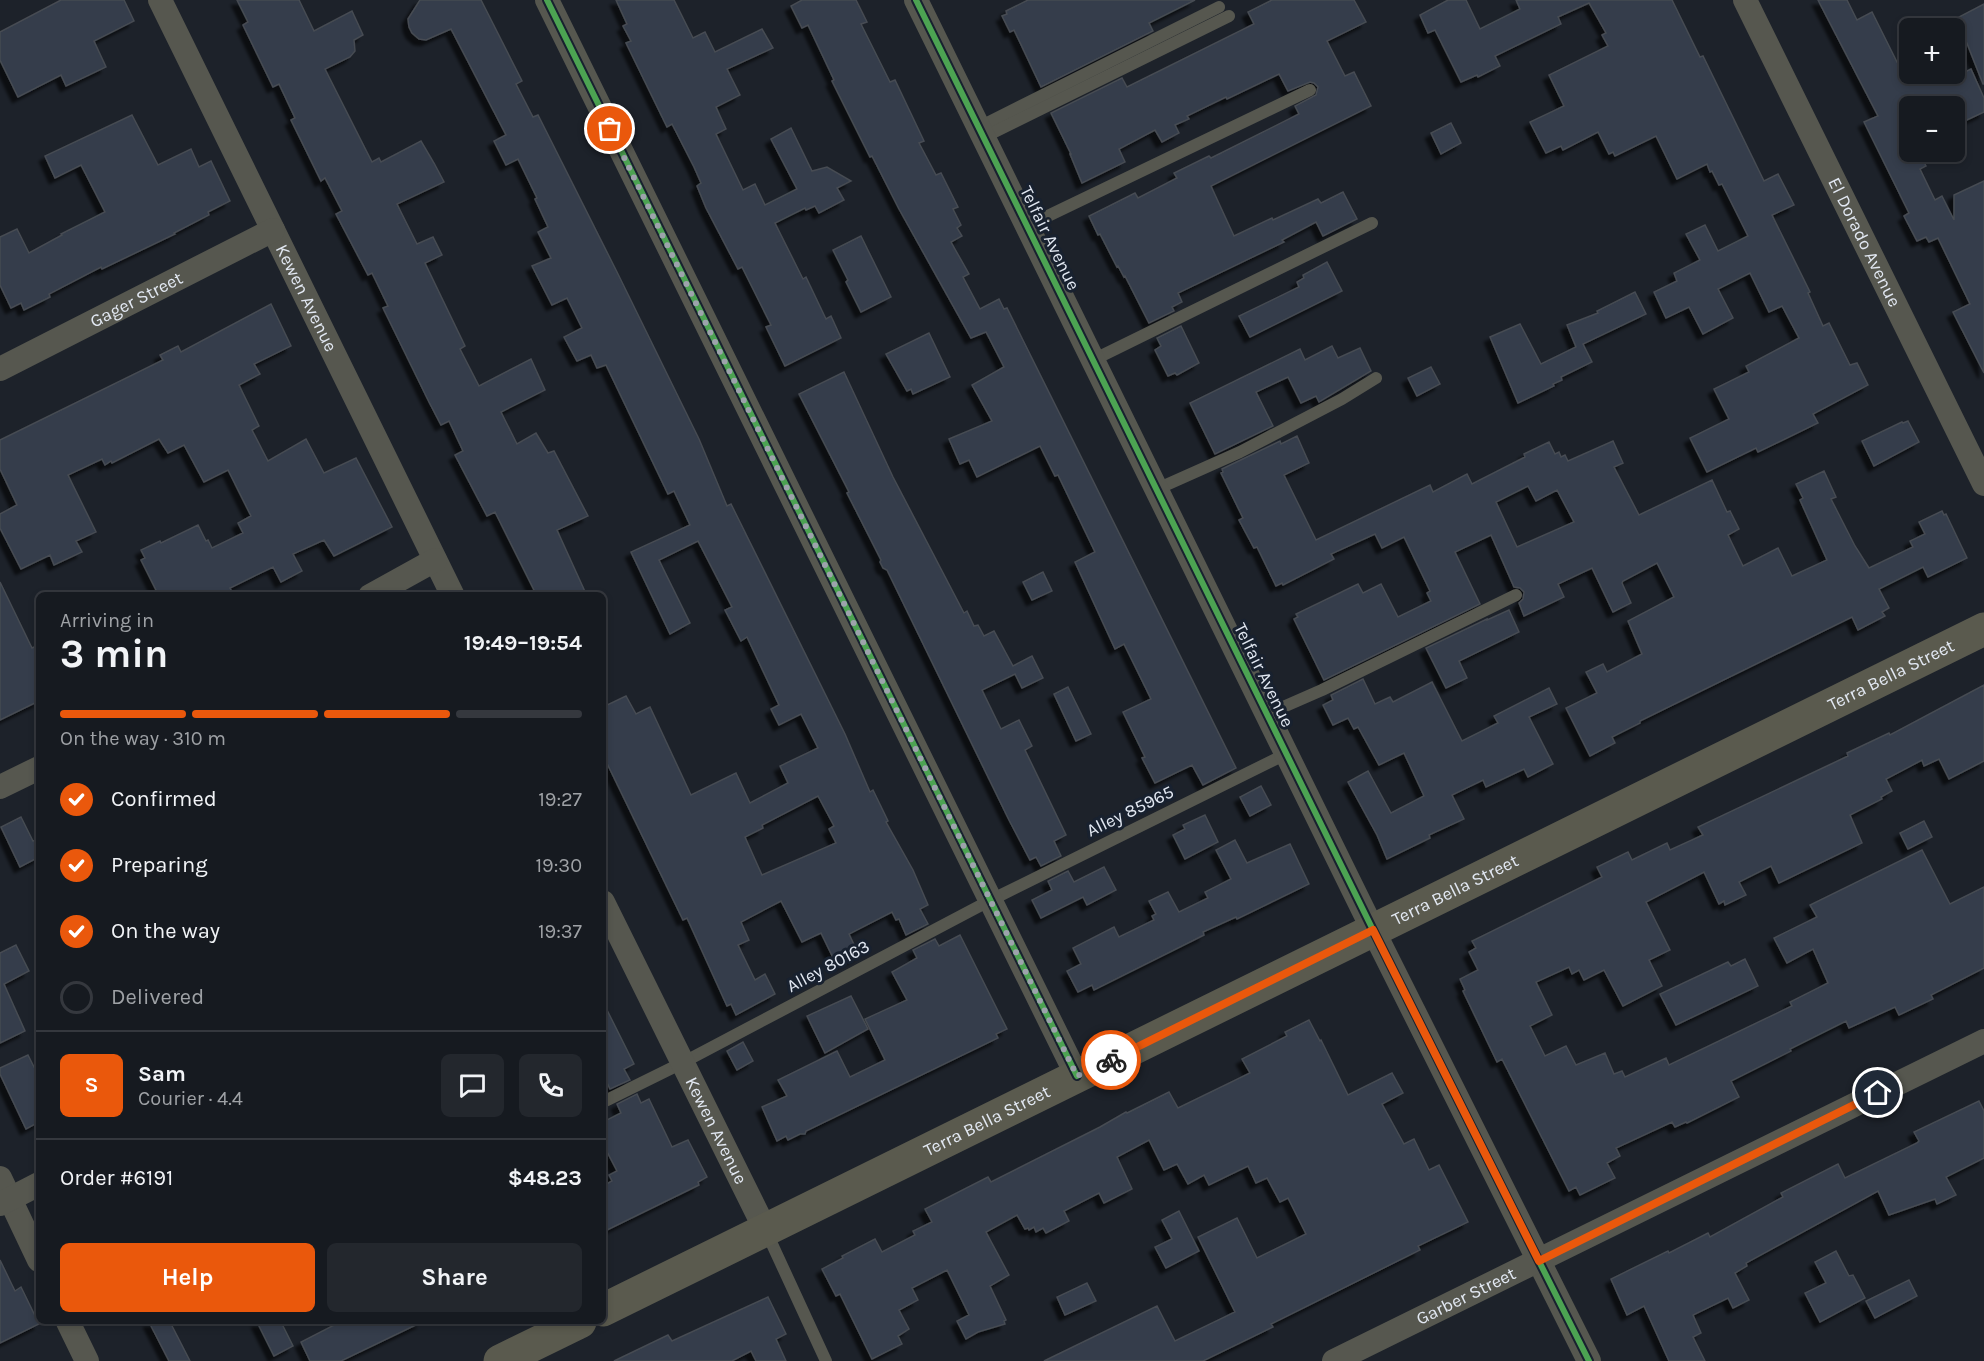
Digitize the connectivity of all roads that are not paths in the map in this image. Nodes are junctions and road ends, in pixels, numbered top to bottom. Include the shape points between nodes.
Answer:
1 (160, 0) edge
2 (547, 0) edge
3 (916, 0) edge
4 (1745, 0) edge
5 (1219, 7) dead end
6 (1229, 16) dead end
7 (1310, 90) dead end
8 (981, 132) junction
9 (1372, 222) dead end
10 (1027, 226) junction
11 (273, 230) junction
12 (1093, 360) junction
13 (0, 369) edge
14 (1376, 378) dead end
15 (1984, 484) edge
16 (1157, 489) junction
17 (435, 560) junction
18 (377, 592) edge
19 (451, 592) edge
20 (1516, 595) dead end
21 (1984, 629) edge
22 (1267, 714) junction
23 (1286, 754) junction
24 (36, 769) edge
25 (0, 787) edge
26 (991, 900) junction
27 (606, 908) edge
28 (1373, 930) junction
29 (1984, 1041) edge
30 (682, 1063) junction
31 (1077, 1076) junction
32 (606, 1101) edge
33 (36, 1185) edge
34 (3, 1194) edge
35 (765, 1229) junction
36 (36, 1254) edge
37 (1539, 1261) junction
38 (606, 1308) edge
39 (69, 1324) edge
40 (576, 1324) edge
41 (83, 1360) edge
42 (500, 1361) edge
43 (825, 1361) edge
44 (1335, 1361) edge
45 (1589, 1361) edge

1 - 11 street, Kewen Avenue
2 - 26 street
3 - 8 street, Telfair Avenue
4 - 15 street, El Dorado Avenue
5 - 8 lane
6 - 8 lane
7 - 10 lane
8 - 10 street, Telfair Avenue
9 - 12 lane
10 - 12 street, Telfair Avenue
11 - 13 street, Gager Street
11 - 17 street, Kewen Avenue
12 - 16 street, Telfair Avenue
14 - 16 lane via 1240,453
16 - 22 street, Telfair Avenue
17 - 18 street
17 - 19 street, Kewen Avenue
20 - 22 lane
21 - 28 main road, Terra Bella Street
22 - 23 street, Telfair Avenue
23 - 26 lane, Alley 85965
23 - 28 street, Telfair Avenue
24 - 25 street
26 - 30 lane, Alley 80163
26 - 31 street
27 - 30 street, Kewen Avenue
28 - 31 main road, Terra Bella Street
28 - 37 street, Telfair Avenue
29 - 37 street, Garber Street
30 - 32 lane, Alley 80163
30 - 35 street, Kewen Avenue
31 - 35 main road, Terra Bella Street
33 - 34 street
34 - 36 street
35 - 38 main road, Terra Bella Street
35 - 43 lane, Kewen Avenue
37 - 44 street, Garber Street
37 - 45 street, Telfair Avenue
39 - 41 street
40 - 42 main road

